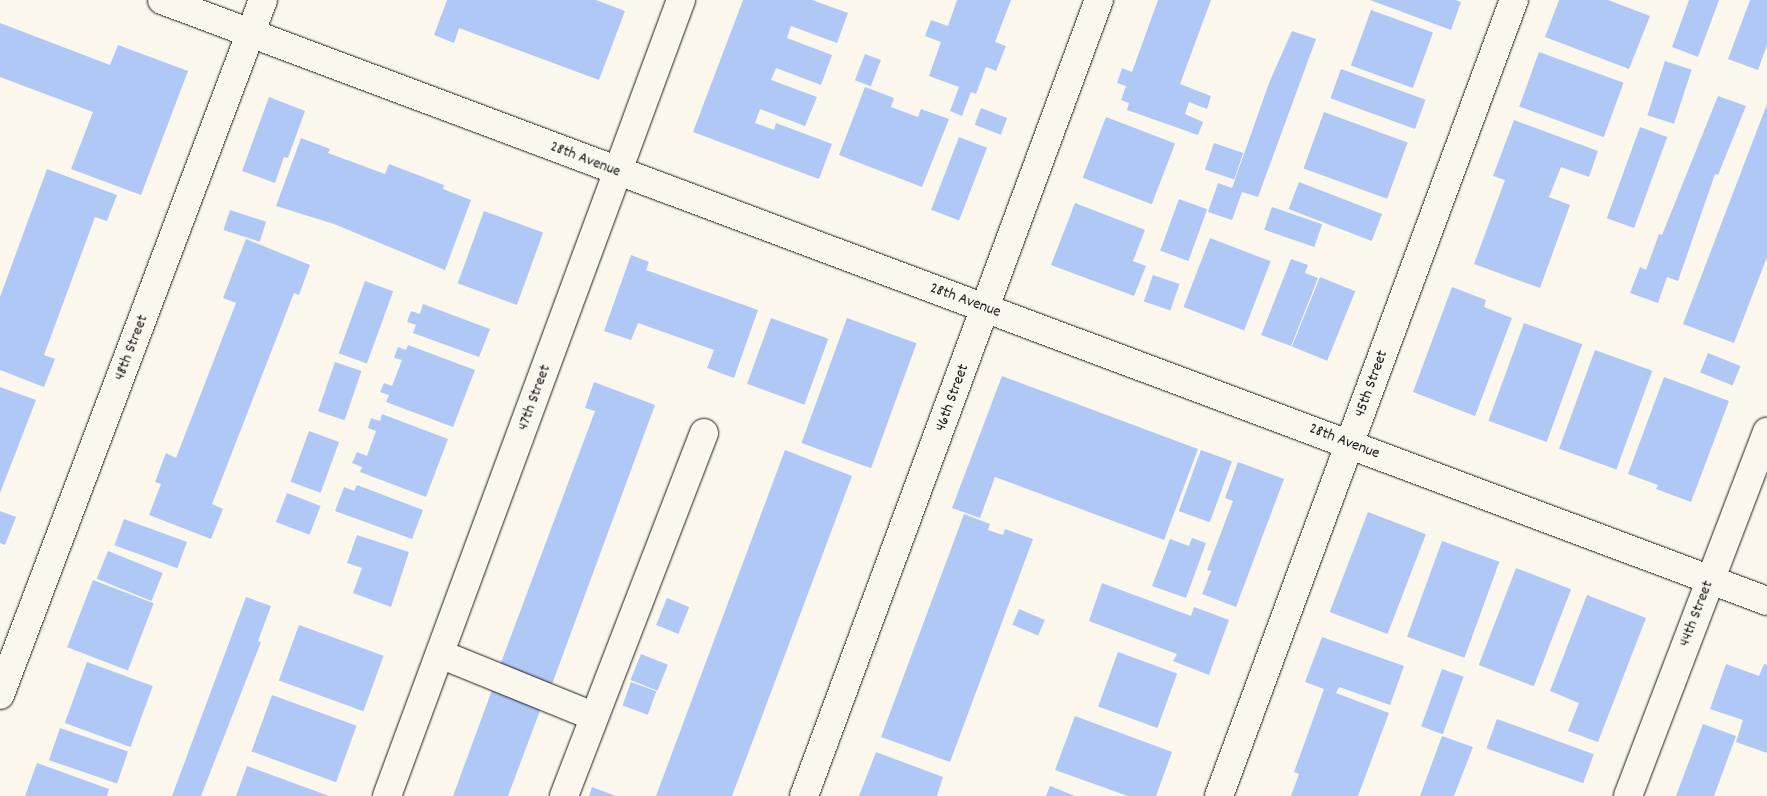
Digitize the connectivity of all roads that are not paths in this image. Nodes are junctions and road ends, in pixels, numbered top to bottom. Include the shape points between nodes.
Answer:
1 (162, 0) edge
2 (263, 0) edge
3 (682, 0) edge
4 (1099, 0) edge
5 (1514, 0) edge
6 (251, 34) junction
7 (619, 173) junction
8 (985, 308) junction
9 (1767, 432) edge
10 (704, 433) dead end
11 (1350, 445) junction
12 (1710, 580) junction
13 (1767, 601) edge
14 (440, 654) junction
15 (0, 695) edge
16 (593, 716) junction
17 (388, 796) edge
18 (564, 796) edge
19 (804, 796) edge
20 (1219, 796) edge
21 (1628, 796) edge

1 - 6 street, 28th Avenue
2 - 6 street, 48th Street
3 - 7 street, 47th Street
4 - 8 street, 46th Street
5 - 11 street, 45th Street
6 - 7 street, 28th Avenue
6 - 15 street, 48th Street
7 - 8 street, 28th Avenue
7 - 14 street, 47th Street
8 - 11 street, 28th Avenue
8 - 19 street, 46th Street
9 - 12 street, 44th Street
10 - 16 street
11 - 12 street, 28th Avenue
11 - 20 street, 45th Street
12 - 13 street, 28th Avenue
12 - 21 street, 44th Street
14 - 16 street
14 - 17 street, 47th Street
16 - 18 street

